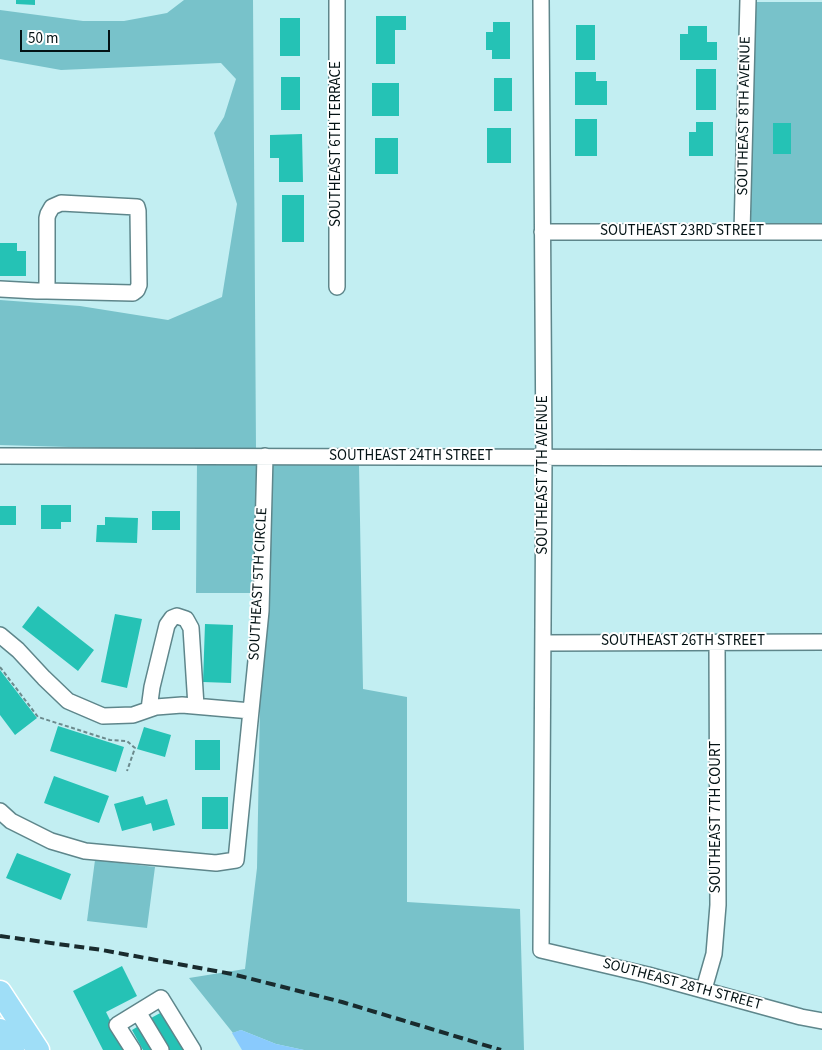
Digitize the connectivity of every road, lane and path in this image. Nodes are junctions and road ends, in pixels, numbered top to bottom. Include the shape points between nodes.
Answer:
1 (337, 0) edge
2 (541, 0) edge
3 (748, 0) edge
4 (542, 232) junction
5 (742, 232) junction
6 (822, 232) edge
7 (337, 287) dead end
8 (0, 289) edge
9 (47, 291) junction
10 (0, 456) edge
11 (265, 456) junction
12 (544, 458) junction
13 (822, 458) edge
14 (0, 635) edge
15 (544, 642) junction
16 (717, 642) junction
17 (822, 642) edge
18 (0, 668) edge
19 (196, 706) junction
20 (149, 709) junction
21 (250, 711) junction
22 (127, 771) dead end
23 (0, 811) edge
24 (541, 950) joint
25 (704, 989) junction
26 (0, 992) edge
27 (138, 1012) junction
28 (822, 1021) edge
29 (0, 1030) edge
30 (13, 1050) edge
31 (38, 1050) edge
32 (133, 1050) edge
33 (161, 1050) edge
34 (193, 1050) edge

1 - 7 street, SOUTHEAST 6TH TERRACE
2 - 4 street, SOUTHEAST 7TH AVENUE
3 - 5 street, SOUTHEAST 8TH AVENUE
4 - 5 street, SOUTHEAST 23RD STREET
4 - 12 street, SOUTHEAST 7TH AVENUE
5 - 6 street, SOUTHEAST 23RD STREET
8 - 9 street
9 - 9 street via 47,218 52,207 61,203 137,206 137,290 133,293
10 - 11 street, SOUTHEAST 24TH STREET
11 - 12 street, SOUTHEAST 24TH STREET
11 - 21 street, SOUTHEAST 5TH CIRCLE via 260,610
12 - 13 street, SOUTHEAST 24TH STREET
12 - 15 street, SOUTHEAST 7TH AVENUE
14 - 20 street via 68,700 102,716 133,715
15 - 16 street, SOUTHEAST 26TH STREET
15 - 24 street, SOUTHEAST 7TH AVENUE
16 - 17 street, SOUTHEAST 26TH STREET
16 - 25 street, SOUTHEAST 7TH COURT via 718,905 714,954
18 - 22 path via 38,716 110,740 127,740 135,748
19 - 20 street
19 - 20 street via 191,628 186,619 177,616 167,624
19 - 21 street
21 - 23 street, SOUTHEAST 5TH CIRCLE via 236,860 216,863 85,851 51,841 11,821
24 - 25 street, SOUTHEAST 28TH STREET
25 - 28 street, SOUTHEAST 28TH STREET
26 - 31 highway
27 - 32 street via 117,1025
27 - 33 street
27 - 34 street via 161,998
29 - 30 highway

